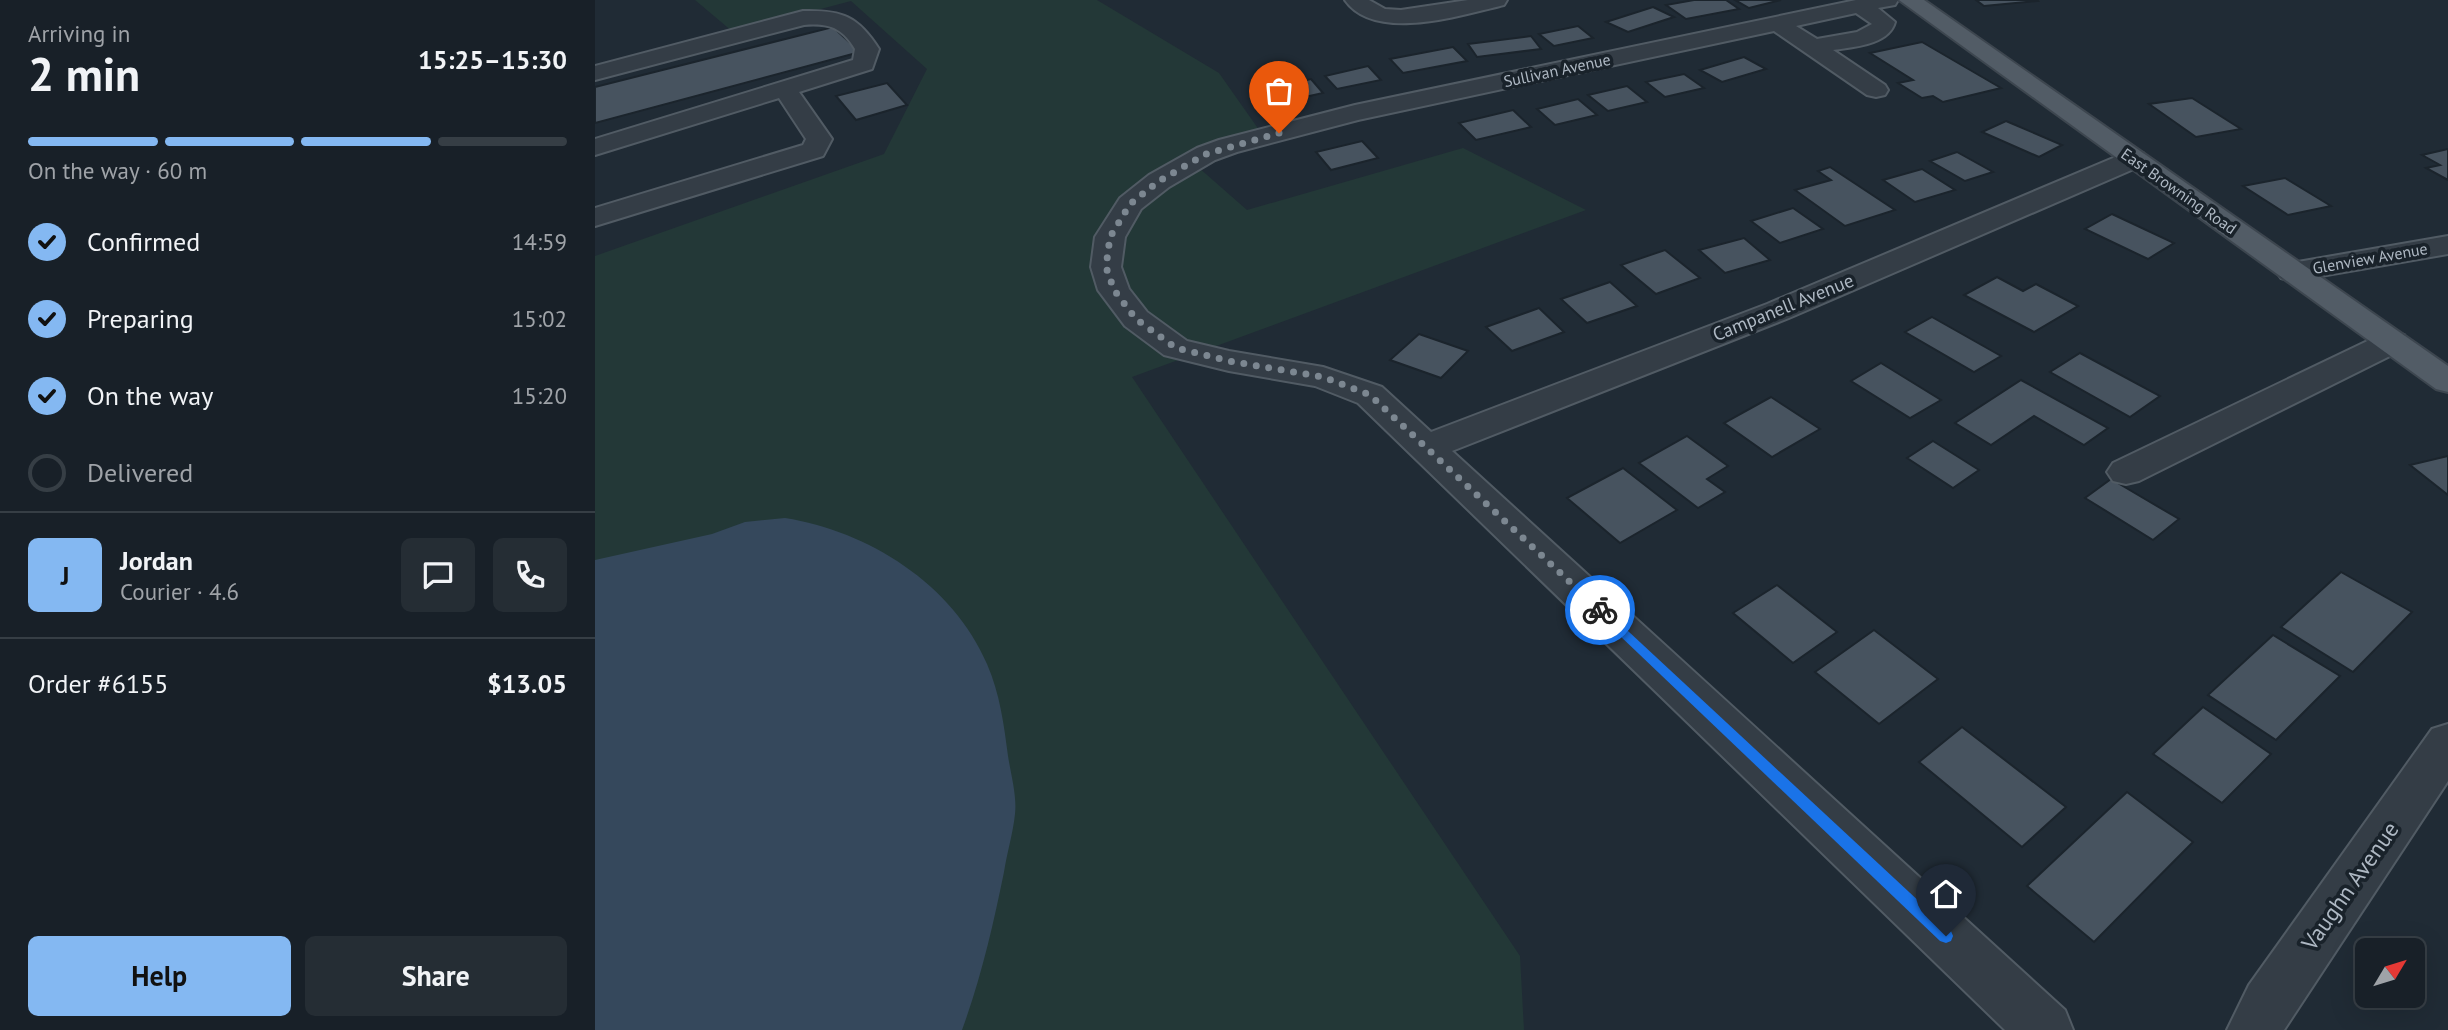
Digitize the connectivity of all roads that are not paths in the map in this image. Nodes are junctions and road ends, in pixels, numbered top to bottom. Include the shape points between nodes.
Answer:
1 (1356, 0) edge
2 (1496, 0) edge
3 (1887, 0) edge
4 (1910, 0) edge
5 (1860, 6) junction
6 (1777, 23) junction
7 (1813, 47) junction
8 (595, 73) edge
9 (784, 89) junction
10 (1876, 90) dead end
11 (595, 147) edge
12 (2134, 159) junction
13 (595, 217) edge
14 (2448, 245) edge
15 (2292, 272) junction
16 (2392, 342) junction
17 (2448, 382) edge
18 (1427, 447) junction
19 (2126, 472) dead end
20 (2448, 743) edge
21 (2045, 1030) edge
22 (2255, 1030) edge

1 - 2 street via 1361,8 1392,18
3 - 5 street, Sullivan Avenue
4 - 12 main road, East Browning Road
5 - 6 street, Sullivan Avenue
5 - 7 street via 1884,22 1883,27 1864,38
6 - 7 street
6 - 18 street, Sullivan Avenue via 1355,113 1228,146 1159,181 1130,204 1110,237 1106,267 1114,290 1136,319 1176,348 1323,377 1370,395
7 - 10 street
8 - 9 street via 803,18 831,16 860,36 867,49 864,64
9 - 11 street
9 - 13 street via 819,139 814,150
12 - 15 main road, East Browning Road
12 - 18 street, Campanell Avenue via 1778,311
14 - 15 street, Glenview Avenue
15 - 16 main road, East Browning Road
16 - 17 main road, East Browning Road
16 - 19 street
18 - 21 street, Sullivan Avenue
20 - 22 street, Vaughn Avenue via 2268,1004

